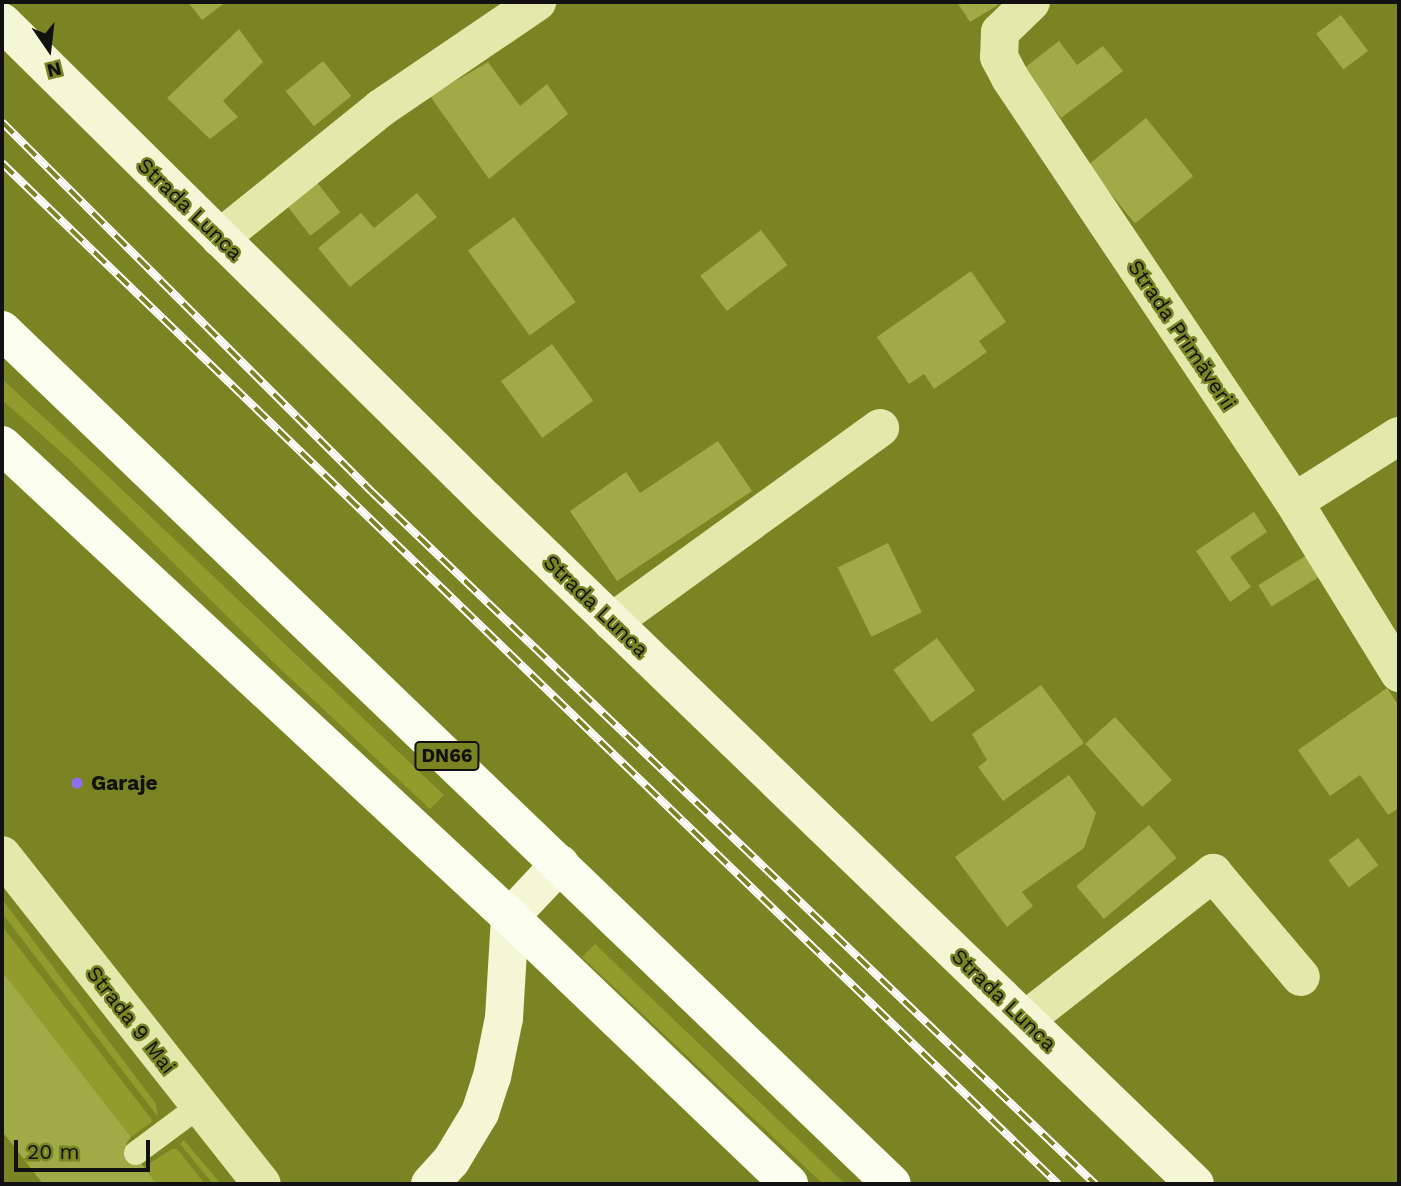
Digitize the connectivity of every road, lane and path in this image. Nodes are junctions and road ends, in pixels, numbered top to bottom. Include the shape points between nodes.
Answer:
1 (537, 2) edge
2 (1031, 2) edge
3 (2, 22) edge
4 (220, 239) junction
5 (2, 330) edge
6 (880, 428) dead end
7 (1399, 436) edge
8 (2, 445) edge
9 (1294, 502) junction
10 (612, 622) junction
11 (1399, 673) edge
12 (2, 855) edge
13 (560, 864) junction
14 (510, 917) junction
15 (1301, 977) dead end
16 (1025, 1020) junction
17 (199, 1106) junction
18 (136, 1153) dead end
19 (262, 1184) edge
20 (430, 1184) edge
21 (789, 1184) edge
22 (892, 1184) edge
23 (1195, 1184) edge

1 - 4 street via 371,115
2 - 9 street, Strada Primăverii via 1000,32 999,57 1010,79
3 - 4 main road, Strada Lunca
4 - 10 main road, Strada Lunca
5 - 13 main road, DN66
6 - 10 street
7 - 9 street
8 - 14 main road
9 - 11 street, Strada Primăverii
10 - 16 main road, Strada Lunca
12 - 17 street, Strada 9 Mai
13 - 14 main road
13 - 22 main road, DN66
14 - 20 main road via 504,1018 492,1077 480,1113 451,1161
14 - 21 main road
15 - 16 street via 1213,873
16 - 23 main road, Strada Lunca
17 - 18 lane
17 - 19 street, Strada 9 Mai

